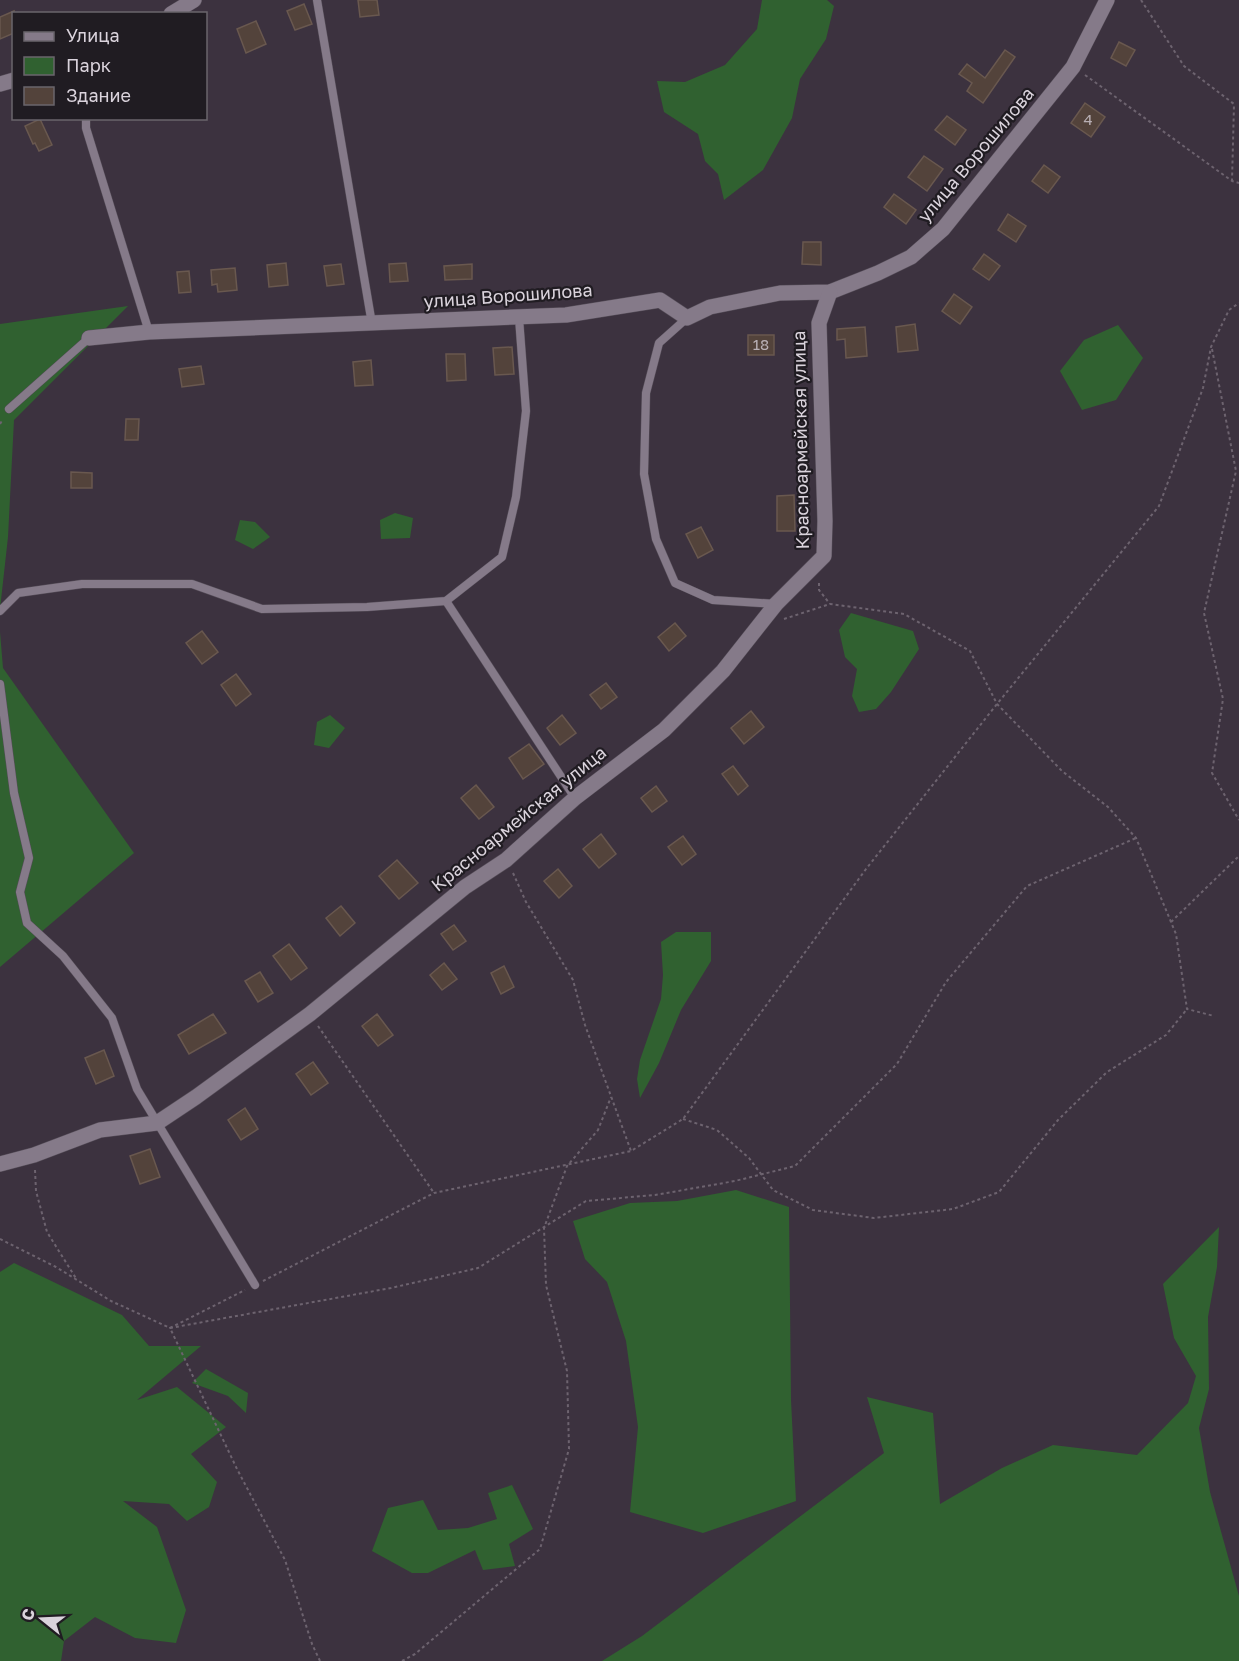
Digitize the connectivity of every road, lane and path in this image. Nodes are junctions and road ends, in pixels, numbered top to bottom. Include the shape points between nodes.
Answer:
1 (194, 0) edge
2 (317, 0) edge
3 (1107, 0) edge
4 (1142, 0) edge
5 (174, 12) edge
6 (1073, 67) junction
7 (86, 120) edge
8 (1232, 181) junction
9 (1239, 183) edge
10 (830, 292) junction
11 (1239, 303) edge
12 (519, 318) junction
13 (687, 318) junction
14 (372, 324) junction
15 (149, 332) junction
16 (89, 338) joint
17 (1211, 346) junction
18 (9, 409) dead end
19 (446, 601) junction
20 (776, 604) junction
21 (0, 611) edge
22 (758, 627) junction
23 (0, 684) edge
24 (997, 704) junction
25 (575, 798) junction
26 (1239, 820) edge
27 (1136, 838) junction
28 (1239, 856) edge
29 (506, 860) junction
30 (1171, 922) junction
31 (1187, 1009) junction
32 (310, 1014) junction
33 (1214, 1016) dead end
34 (611, 1097) junction
35 (683, 1119) junction
36 (157, 1123) junction
37 (631, 1151) junction
38 (34, 1155) junction
39 (0, 1164) edge
40 (762, 1174) junction
41 (434, 1193) junction
42 (544, 1228) junction
43 (0, 1239) edge
44 (78, 1281) junction
45 (255, 1285) junction
46 (170, 1328) junction
47 (320, 1661) edge
48 (402, 1661) edge

1 - 5 street
2 - 14 lane
3 - 6 street, улица Ворошилова
4 - 8 path via 1184,66 1234,104
6 - 8 path
6 - 10 street, улица Ворошилова via 943,229 911,257
7 - 15 lane
8 - 9 path
10 - 13 street, улица Ворошилова via 780,293 710,308
10 - 20 street, Красноармейская улица via 819,324 824,556
11 - 17 path via 1229,310
12 - 13 street, улица Ворошилова via 660,300
12 - 14 street, улица Ворошилова
12 - 19 lane via 526,411 516,497 502,557
13 - 20 lane via 659,343 646,393 644,474 656,539 675,583 713,600
14 - 15 street, улица Ворошилова
15 - 16 street, улица Ворошилова
16 - 18 lane
17 - 24 path via 1203,388 1159,506
17 - 26 path via 1236,471 1204,613 1223,699 1212,774
19 - 21 lane via 367,608 262,609 192,584 82,584 18,593
19 - 25 lane
20 - 22 street, Красноармейская улица
22 - 24 path via 830,604 904,614 970,651
22 - 25 street, Красноармейская улица via 723,671 664,730
23 - 36 lane via 14,793 29,858 20,892 27,923 63,956 112,1018 137,1089
24 - 27 path via 1062,771 1108,807
24 - 35 path via 866,869
25 - 29 street, Красноармейская улица
27 - 30 path
27 - 40 path via 1027,886 946,982 897,1064 795,1166
28 - 30 path
29 - 32 street, Красноармейская улица via 465,887
29 - 34 path via 526,902 573,980
30 - 31 path
31 - 33 path
31 - 40 path via 1166,1035 1107,1072 1058,1120 999,1192 953,1209 874,1218 813,1210 773,1190
32 - 36 street, Красноармейская улица
32 - 41 path
34 - 37 path
34 - 42 path via 598,1130 567,1166
35 - 37 path
35 - 40 path via 717,1130
36 - 38 street, Красноармейская улица via 100,1130
36 - 45 lane
37 - 41 path
38 - 39 street, Красноармейская улица
38 - 44 path via 36,1191 47,1232
40 - 42 path via 655,1195 586,1201
41 - 45 path
42 - 46 path via 478,1268
42 - 48 path via 546,1285 567,1371 568,1449 540,1549
43 - 44 path
44 - 46 path
45 - 46 path
46 - 47 path via 285,1560

